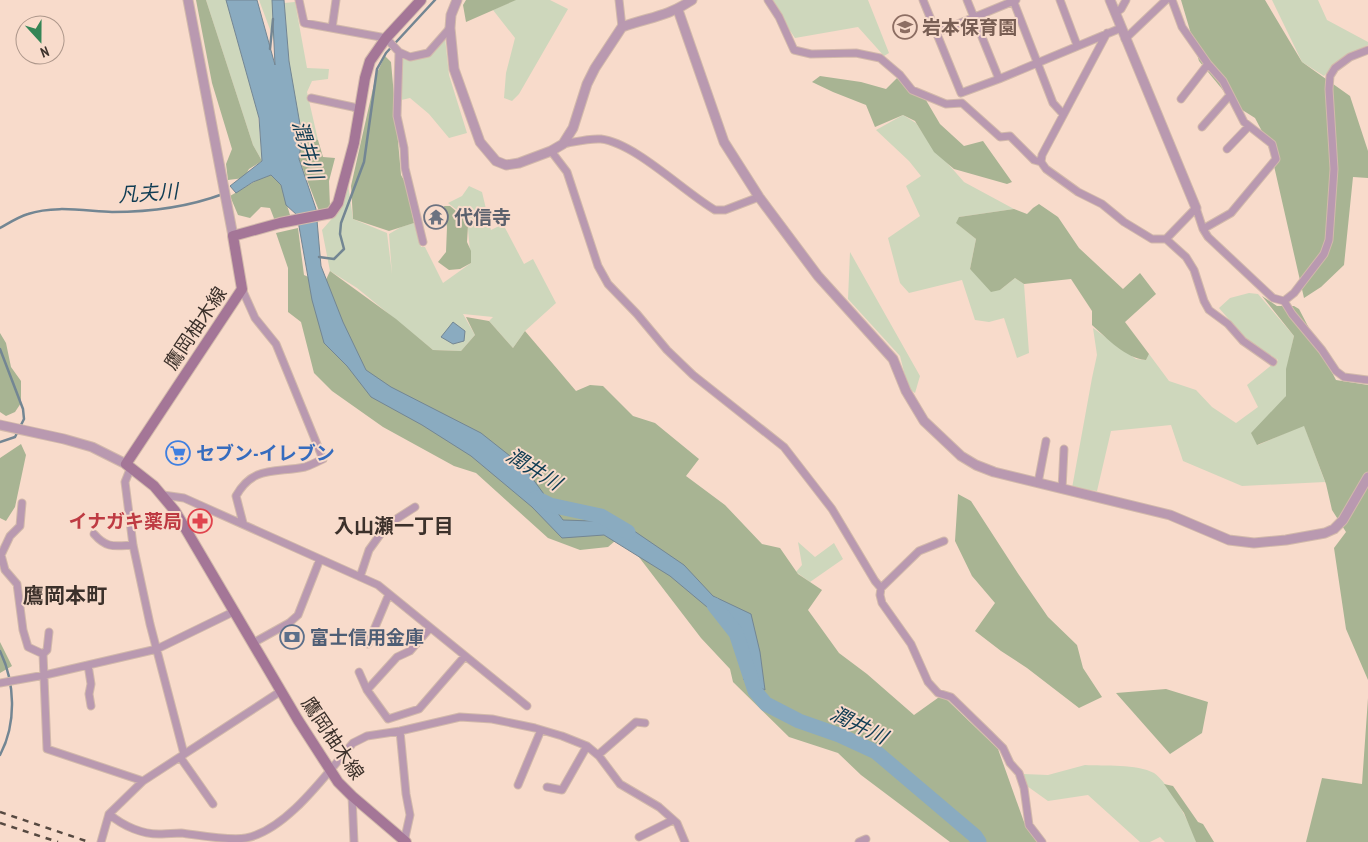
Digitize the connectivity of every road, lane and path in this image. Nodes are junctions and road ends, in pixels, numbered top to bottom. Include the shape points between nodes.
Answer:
1 (188, 0) edge
2 (299, 0) edge
3 (336, 0) edge
4 (421, 0) edge
5 (457, 0) edge
6 (619, 0) edge
7 (692, 0) edge
8 (768, 0) edge
9 (923, 0) edge
10 (967, 0) edge
11 (1014, 0) edge
12 (1060, 0) edge
13 (1110, 0) edge
14 (1126, 0) edge
15 (1166, 0) edge
16 (1172, 0) edge
17 (678, 10) junction
18 (1115, 13) junction
19 (974, 17) junction
20 (622, 27) junction
21 (332, 28) junction
22 (450, 28) junction
23 (1121, 28) junction
24 (936, 33) junction
25 (1107, 33) junction
26 (386, 38) junction
27 (1125, 39) junction
28 (1077, 45) junction
29 (1368, 50) edge
30 (399, 52) junction
31 (1038, 62) junction
32 (1208, 64) junction
33 (999, 79) junction
34 (1230, 95) junction
35 (311, 98) dead end
36 (1181, 98) dead end
37 (360, 110) junction
38 (1063, 114) junction
39 (1249, 126) junction
40 (1202, 127) dead end
41 (563, 144) junction
42 (1227, 149) dead end
43 (551, 151) junction
44 (1041, 162) junction
45 (759, 197) junction
46 (1196, 208) junction
47 (1203, 229) junction
48 (233, 236) junction
49 (1166, 239) junction
50 (423, 242) dead end
51 (242, 289) junction
52 (1284, 301) junction
53 (1273, 362) dead end
54 (1368, 380) edge
55 (0, 425) edge
56 (1046, 441) dead end
57 (1064, 449) dead end
58 (128, 465) junction
59 (1368, 477) edge
60 (1038, 483) junction
61 (1062, 489) junction
62 (163, 495) junction
63 (22, 503) dead end
64 (416, 507) dead end
65 (242, 523) junction
66 (94, 534) dead end
67 (944, 541) dead end
68 (133, 545) junction
69 (320, 559) junction
70 (360, 577) junction
71 (881, 588) junction
72 (389, 594) junction
73 (235, 611) junction
74 (430, 628) junction
75 (50, 632) dead end
76 (253, 643) junction
77 (368, 644) dead end
78 (157, 649) junction
79 (43, 654) junction
80 (465, 656) junction
81 (88, 665) junction
82 (359, 672) dead end
83 (44, 675) junction
84 (0, 683) edge
85 (368, 690) junction
86 (280, 691) junction
87 (91, 706) dead end
88 (527, 706) dead end
89 (645, 723) dead end
90 (541, 730) junction
91 (400, 731) junction
92 (587, 746) junction
93 (182, 755) junction
94 (598, 755) junction
95 (330, 770) junction
96 (143, 781) junction
97 (518, 785) dead end
98 (548, 787) dead end
99 (352, 796) junction
100 (213, 804) dead end
101 (109, 814) junction
102 (673, 820) junction
103 (639, 836) dead end
104 (232, 840) edge
105 (404, 841) edge
106 (101, 842) edge
107 (354, 842) edge
108 (685, 842) edge
109 (1042, 842) edge

1 - 48 street
2 - 21 street via 304,24
3 - 21 street
4 - 26 main road
5 - 22 street
6 - 20 street
7 - 17 street
8 - 44 street via 794,50 810,54 856,53 880,58 912,90 946,104 962,103 1000,137 1010,136 1034,160
9 - 24 street
10 - 19 street
11 - 19 street
11 - 31 street
12 - 28 street
13 - 18 street
14 - 18 street
15 - 27 street
16 - 32 street via 1182,26
17 - 20 street
17 - 45 street via 724,142
18 - 23 street
19 - 24 street
19 - 33 street
20 - 41 street via 595,68 573,128
21 - 26 street
22 - 30 street via 428,53 410,57
22 - 43 street via 456,76 480,142 488,152 496,161 513,165
23 - 25 street
23 - 27 street
24 - 33 street via 960,93
25 - 28 street
25 - 38 street
26 - 30 street
26 - 37 main road via 370,61
27 - 46 street
28 - 31 street
29 - 52 street via 1350,57 1330,76 1334,169 1329,240 1324,254
30 - 50 street via 397,116 405,168
31 - 33 street
31 - 38 street via 1053,103
32 - 34 street
32 - 36 street
34 - 39 street
34 - 40 street
35 - 37 street
37 - 48 main road via 338,204 331,214
38 - 44 street
39 - 42 street
39 - 47 street via 1272,144 1276,159 1231,213
41 - 43 street
41 - 45 street via 602,139 624,147 715,210 725,210
43 - 71 street via 567,172 598,266 608,284 667,350 784,447 832,509
44 - 49 street via 1078,192 1102,204 1152,240
45 - 60 street via 818,276 890,354 906,391 932,430 976,465
46 - 47 street
46 - 49 street
47 - 52 street via 1273,298
48 - 51 main road, 鷹岡柚木線
49 - 53 street via 1194,270 1209,310
51 - 58 main road, 鷹岡柚木線
51 - 65 street via 255,318 276,344 323,459 306,466 269,470 253,476 236,496
52 - 54 street via 1336,371 1344,377
55 - 58 street via 92,447
56 - 60 street
57 - 61 street
58 - 62 main road, 鷹岡柚木線
58 - 68 street via 125,482
59 - 61 street via 1343,520 1334,529 1254,543 1229,540 1170,515
60 - 61 street
62 - 65 street via 184,498
62 - 73 main road, 鷹岡柚木線
63 - 79 street via 20,526 10,536 1,555 5,570 16,584 28,648
64 - 70 street via 387,525 369,550
65 - 69 street
66 - 68 street via 102,543 112,546
67 - 71 street via 919,551
68 - 78 street
69 - 70 street
69 - 76 street via 298,615
70 - 72 street via 378,584
71 - 109 street via 882,604 911,644 928,682 938,693 951,698 989,734 1003,748 1019,773 1030,824
72 - 74 street
72 - 77 street
73 - 76 main road, 鷹岡柚木線
73 - 78 street
74 - 80 street
74 - 85 street via 410,651 397,657
75 - 79 street via 47,650
76 - 86 main road, 鷹岡柚木線
78 - 81 street
78 - 93 street
79 - 83 street
80 - 85 street via 419,709 388,718
80 - 88 street
81 - 83 street
81 - 87 street
82 - 85 street
83 - 84 street
83 - 96 street via 47,749
86 - 93 street
86 - 95 main road, 鷹岡柚木線
89 - 94 street via 636,722
90 - 91 street via 492,719 460,717
90 - 92 street
90 - 97 street
91 - 95 street via 367,736 353,743
91 - 105 street via 410,815
92 - 94 street
92 - 98 street via 562,790
93 - 96 street
93 - 100 street
94 - 102 street via 620,784 659,807
95 - 99 main road, 鷹岡柚木線
95 - 104 street via 289,816 266,831
96 - 101 street
99 - 105 main road, 鷹岡柚木線
99 - 107 street
101 - 104 street via 146,833 178,833
101 - 106 street
102 - 103 street
102 - 108 street

